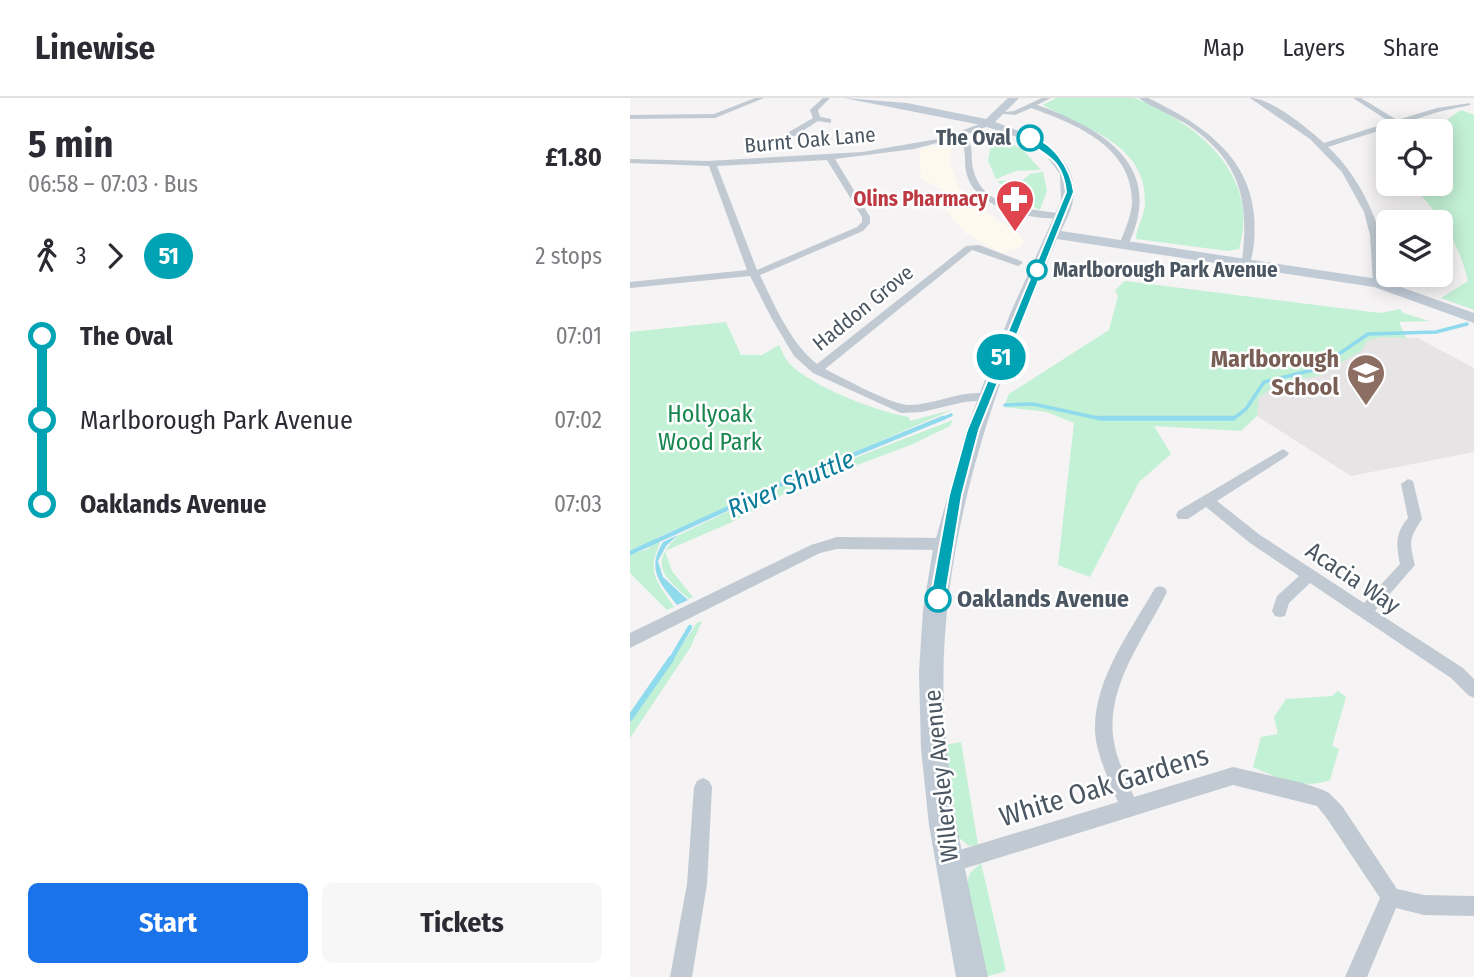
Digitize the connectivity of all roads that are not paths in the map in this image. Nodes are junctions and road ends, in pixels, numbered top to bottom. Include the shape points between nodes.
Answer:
1 (761, 98) edge
2 (827, 98) edge
3 (849, 98) edge
4 (1014, 98) edge
5 (1048, 98) edge
6 (1142, 98) edge
7 (1253, 98) edge
8 (1356, 98) edge
9 (1469, 101) edge
10 (1032, 106) junction
11 (1474, 111) edge
12 (1000, 113) junction
13 (630, 117) edge
14 (817, 119) junction
15 (1390, 119) edge
16 (1409, 119) edge
17 (828, 121) dead end
18 (988, 123) junction
19 (1376, 129) edge
20 (792, 134) dead end
21 (961, 134) junction
22 (1323, 146) junction
23 (830, 158) junction
24 (630, 161) edge
25 (713, 165) junction
26 (1060, 216) junction
27 (1052, 234) junction
28 (1124, 245) junction
29 (1376, 251) edge
30 (1247, 261) junction
31 (1017, 264) dead end
32 (754, 273) junction
33 (1376, 284) edge
34 (630, 285) edge
35 (1386, 287) edge
36 (1474, 318) edge
37 (817, 370) junction
38 (985, 397) junction
39 (1283, 453) dead end
40 (1408, 484) dead end
41 (1208, 501) junction
42 (1183, 514) dead end
43 (946, 544) junction
44 (1309, 575) junction
45 (1160, 592) dead end
46 (1280, 611) dead end
47 (1364, 613) junction
48 (630, 640) edge
49 (1474, 690) edge
50 (703, 787) dead end
51 (1129, 807) junction
52 (950, 863) junction
53 (1391, 897) junction
54 (1474, 906) edge
55 (681, 977) edge
56 (972, 977) edge
57 (1356, 977) edge

1 - 13 street via 715,116
2 - 14 street via 815,109
3 - 18 street
4 - 12 street
5 - 10 street
6 - 30 street via 1190,123 1234,164 1251,205
7 - 22 street
8 - 15 street
9 - 11 street
9 - 16 street
10 - 12 street
10 - 28 street via 1094,133 1125,162 1135,181 1136,203
12 - 18 street
14 - 17 street
14 - 20 street
18 - 21 street, Burnt Oak Lane
18 - 26 street via 1037,142 1060,163 1070,184
19 - 22 street
21 - 23 street, Burnt Oak Lane via 874,154
21 - 26 street via 969,146 970,174 980,190 1007,209
22 - 29 street via 1346,169 1366,204
23 - 25 street, Burnt Oak Lane
23 - 32 street via 866,223 855,232
24 - 25 street, Burnt Oak Lane
25 - 32 street
26 - 27 street, Willersley Avenue
27 - 28 street
27 - 38 street, Willersley Avenue
28 - 30 street
30 - 33 street
31 - 37 street, Haddon Grove via 975,247 963,253
32 - 34 street
32 - 37 street via 796,351
35 - 36 street
37 - 38 street, Haddon Grove via 901,410
38 - 43 street, Willersley Avenue
39 - 41 street
40 - 47 street via 1415,519 1401,540 1408,565
41 - 42 street
41 - 44 street, Acacia Way
43 - 48 street via 836,542
43 - 52 street, Willersley Avenue via 931,671 937,783
44 - 46 street via 1282,600
44 - 47 street, Acacia Way
45 - 51 street via 1110,690 1104,714 1105,740
47 - 49 street, Acacia Way via 1457,673
50 - 55 street via 697,884
51 - 52 street, White Oak Gardens
51 - 53 street, White Oak Gardens via 1233,776 1303,792 1323,799 1335,813
52 - 56 street, Willersley Avenue
53 - 54 street via 1424,905
53 - 57 street

